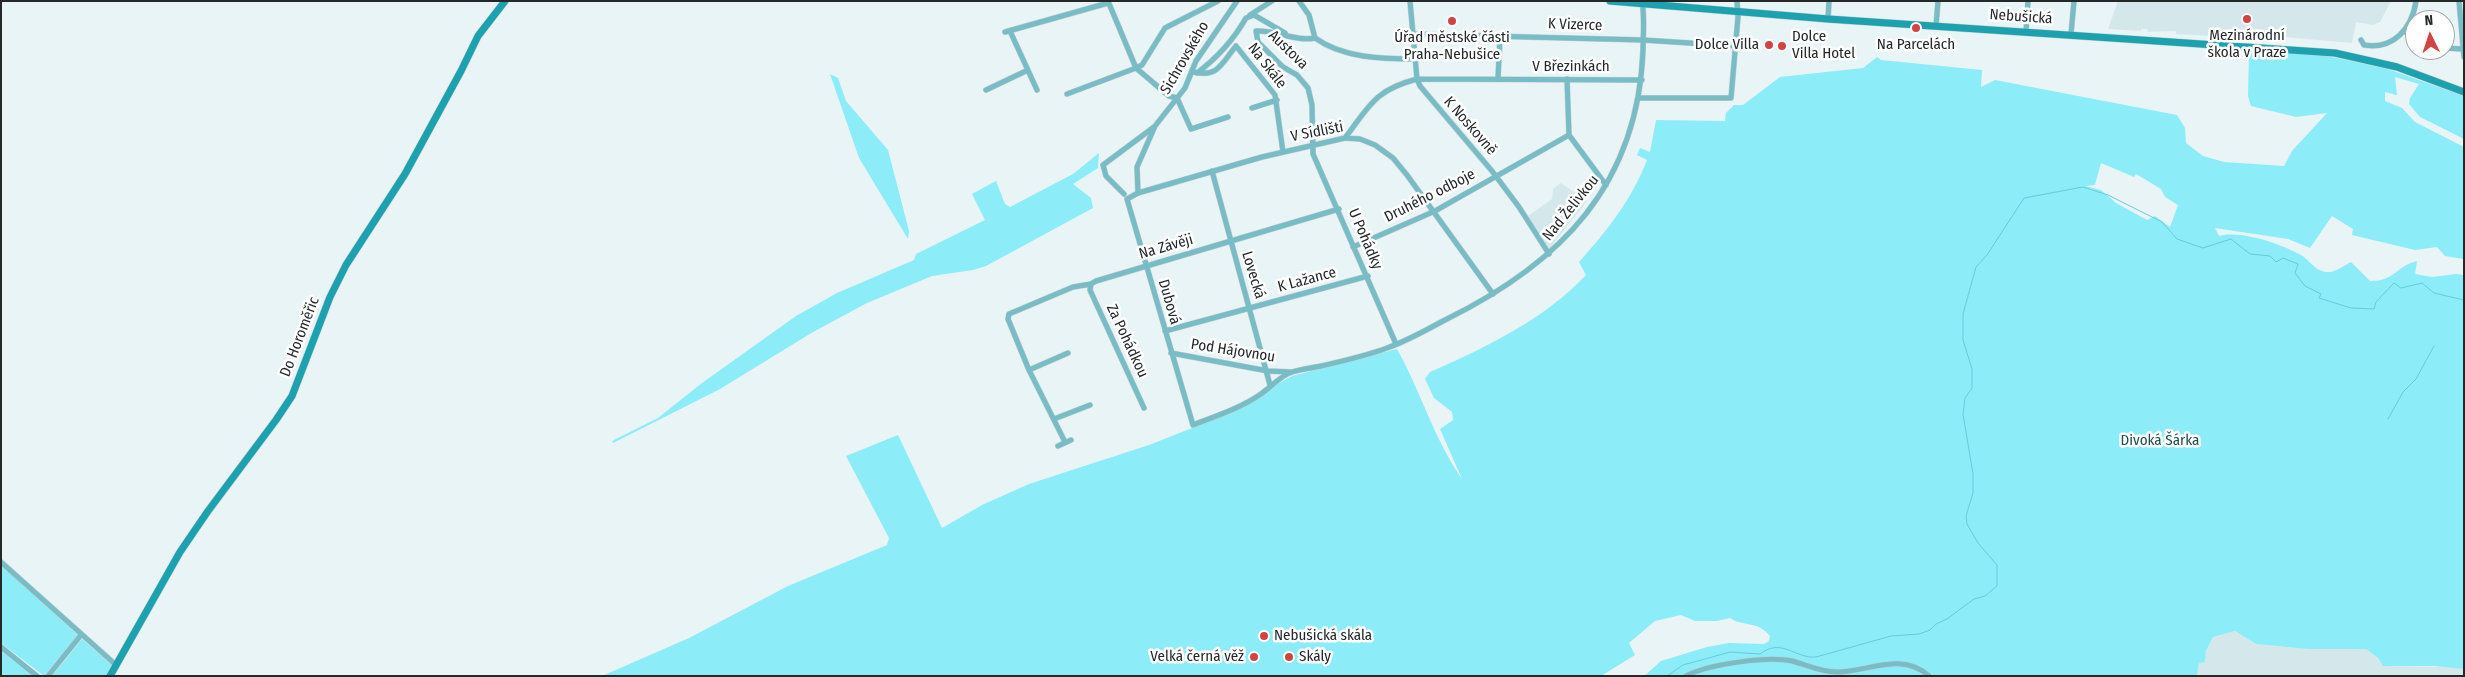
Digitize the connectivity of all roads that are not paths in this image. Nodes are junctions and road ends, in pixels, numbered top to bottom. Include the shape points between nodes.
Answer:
1 (505, 1) edge
2 (1218, 1) edge
3 (1237, 1) edge
4 (1272, 1) edge
5 (1300, 1) edge
6 (1410, 1) edge
7 (1610, 1) edge
8 (1737, 1) edge
9 (1829, 1) edge
10 (1938, 1) edge
11 (2028, 1) edge
12 (2074, 1) edge
13 (2416, 1) edge
14 (2459, 1) edge
15 (1108, 2) edge
16 (1643, 3) edge
17 (1738, 12) junction
18 (1246, 18) junction
19 (1828, 18) junction
20 (1936, 26) junction
21 (2404, 31) joint
22 (2026, 32) junction
23 (1412, 34) junction
24 (2071, 34) junction
25 (1288, 35) junction
26 (1500, 35) junction
27 (1315, 38) junction
28 (1643, 40) junction
29 (2361, 40) dead end
30 (1736, 46) junction
31 (2455, 49) edge
32 (2462, 49) junction
33 (2464, 57) edge
34 (1415, 59) junction
35 (1136, 68) junction
36 (1028, 70) junction
37 (1195, 72) junction
38 (1417, 79) junction
39 (1498, 79) junction
40 (1567, 79) junction
41 (1642, 80) junction
42 (986, 90) dead end
43 (1037, 90) dead end
44 (2464, 92) edge
45 (1068, 94) dead end
46 (1177, 98) junction
47 (1639, 98) junction
48 (1277, 100) junction
49 (1252, 108) dead end
50 (1228, 117) dead end
51 (1154, 126) junction
52 (1569, 135) junction
53 (1345, 138) junction
54 (1311, 145) junction
55 (1283, 152) junction
56 (1212, 171) junction
57 (1496, 176) junction
58 (1606, 185) junction
59 (1138, 193) junction
60 (1124, 194) dead end
61 (1339, 210) junction
62 (1435, 211) junction
63 (1230, 242) junction
64 (1353, 247) junction
65 (1549, 254) junction
66 (1146, 266) junction
67 (1368, 276) junction
68 (1091, 284) junction
69 (1493, 294) junction
70 (1250, 308) junction
71 (1165, 332) junction
72 (1396, 344) junction
73 (1171, 353) junction
74 (1068, 354) dead end
75 (1029, 370) junction
76 (1268, 371) junction
77 (1291, 372) junction
78 (1270, 385) junction
79 (1090, 405) dead end
80 (1144, 408) dead end
81 (1054, 419) junction
82 (1193, 425) joint
83 (1058, 446) dead end
84 (1, 562) edge
85 (81, 635) junction
86 (1, 647) edge
87 (116, 665) junction
88 (37, 676) edge
89 (48, 676) edge
90 (110, 676) edge
91 (1686, 676) edge
92 (1929, 676) edge

1 - 87 street, Do Horoměřic via 478,36 405,174 346,265 330,297 292,396 180,552
2 - 35 street via 1165,28 1142,65
3 - 37 street, Sichrovského via 1196,62
4 - 18 street
5 - 27 street
6 - 23 street, K Noskovně
7 - 16 street, Nebušická
8 - 17 street
9 - 19 street
10 - 20 street
11 - 22 street
12 - 24 street, Nebušická
13 - 21 street
14 - 32 street
15 - 35 street
15 - 36 street via 1007,32
16 - 17 street, Nebušická
16 - 28 street, Nad Želivkou
17 - 19 street, Nebušická
17 - 30 street
18 - 25 street via 1254,14
18 - 37 street via 1228,44
19 - 20 street, Nebušická
20 - 22 street, Nebušická
21 - 29 street via 2384,46 2364,45
22 - 24 street, Nebušická
23 - 26 street, K Vizerce
23 - 34 street, K Noskovně
24 - 44 street, Nebušická via 2335,53 2397,67
25 - 27 street, Austova via 1306,40
25 - 54 street, Austova via 1256,31 1258,42 1283,67 1298,75 1308,88 1312,105
26 - 28 street, K Vizerce
26 - 39 street
27 - 34 street, Austova via 1365,57
28 - 30 street, K Vizerce
28 - 41 street, Nad Želivkou
30 - 47 street via 1731,98
31 - 32 street
32 - 33 street
34 - 38 street, K Noskovně
35 - 45 street
35 - 46 street via 1169,96
36 - 42 street
36 - 43 street
37 - 46 street, Sichrovského
37 - 48 street, Na Skále via 1206,75 1215,72 1236,46
38 - 39 street, V Březinkách
38 - 53 street, V Březinkách via 1401,83 1376,97
38 - 57 street, K Noskovně via 1424,92
39 - 40 street, V Březinkách
40 - 41 street, V Březinkách
40 - 52 street
41 - 47 street, Nad Želivkou
46 - 50 street via 1193,129
46 - 51 street, Sichrovského
47 - 58 street, Nad Želivkou via 1629,139
48 - 49 street, Na Skále
48 - 55 street, Na Skále
51 - 59 street, Sichrovského via 1137,167
51 - 60 street, Sichrovského via 1103,165 1106,176
52 - 57 street, Druhého odboje
52 - 58 street
53 - 54 street, V Sídlišti
53 - 62 street, V Sídlišti via 1375,145 1393,158
54 - 55 street, V Sídlišti
54 - 61 street, U Pohádky
55 - 56 street, V Sídlišti
56 - 59 street, V Sídlišti
56 - 63 street, Lovecká
57 - 62 street, Druhého odboje
57 - 65 street, K Noskovně
58 - 65 street, Nad Želivkou
59 - 66 street, Dubová via 1127,200
61 - 63 street, Na Závěji
61 - 64 street, U Pohádky
62 - 64 street, Druhého odboje
62 - 69 street, V Sídlišti
63 - 66 street, Na Závěji
63 - 70 street, Lovecká
64 - 67 street, U Pohádky
65 - 69 street, Nad Želivkou
66 - 68 street, Na Závěji
66 - 71 street, Dubová
67 - 70 street, K Lažance
67 - 72 street, U Pohádky
68 - 75 street, Na Závěji via 1065,290 1009,314 1008,319
68 - 80 street, Za Pohádkou via 1090,290
69 - 72 street, Nad Želivkou
70 - 71 street, K Lažance
70 - 76 street, Lovecká
71 - 73 street, Dubová
72 - 77 street, Pod Hájovnou via 1359,357
73 - 76 street, Pod Hájovnou
73 - 82 street, Dubová
74 - 75 street
75 - 81 street
76 - 77 street, Pod Hájovnou
76 - 78 street, Lovecká
77 - 78 street, Pod Hájovnou
78 - 82 street, Pod Hájovnou via 1239,407
79 - 81 street
81 - 83 street via 1068,441
84 - 85 street
85 - 87 street
85 - 89 street
86 - 88 street
87 - 90 street, Do Horoměřic
91 - 92 street via 1712,666 1780,660 1839,672 1882,663 1902,664 1924,671

